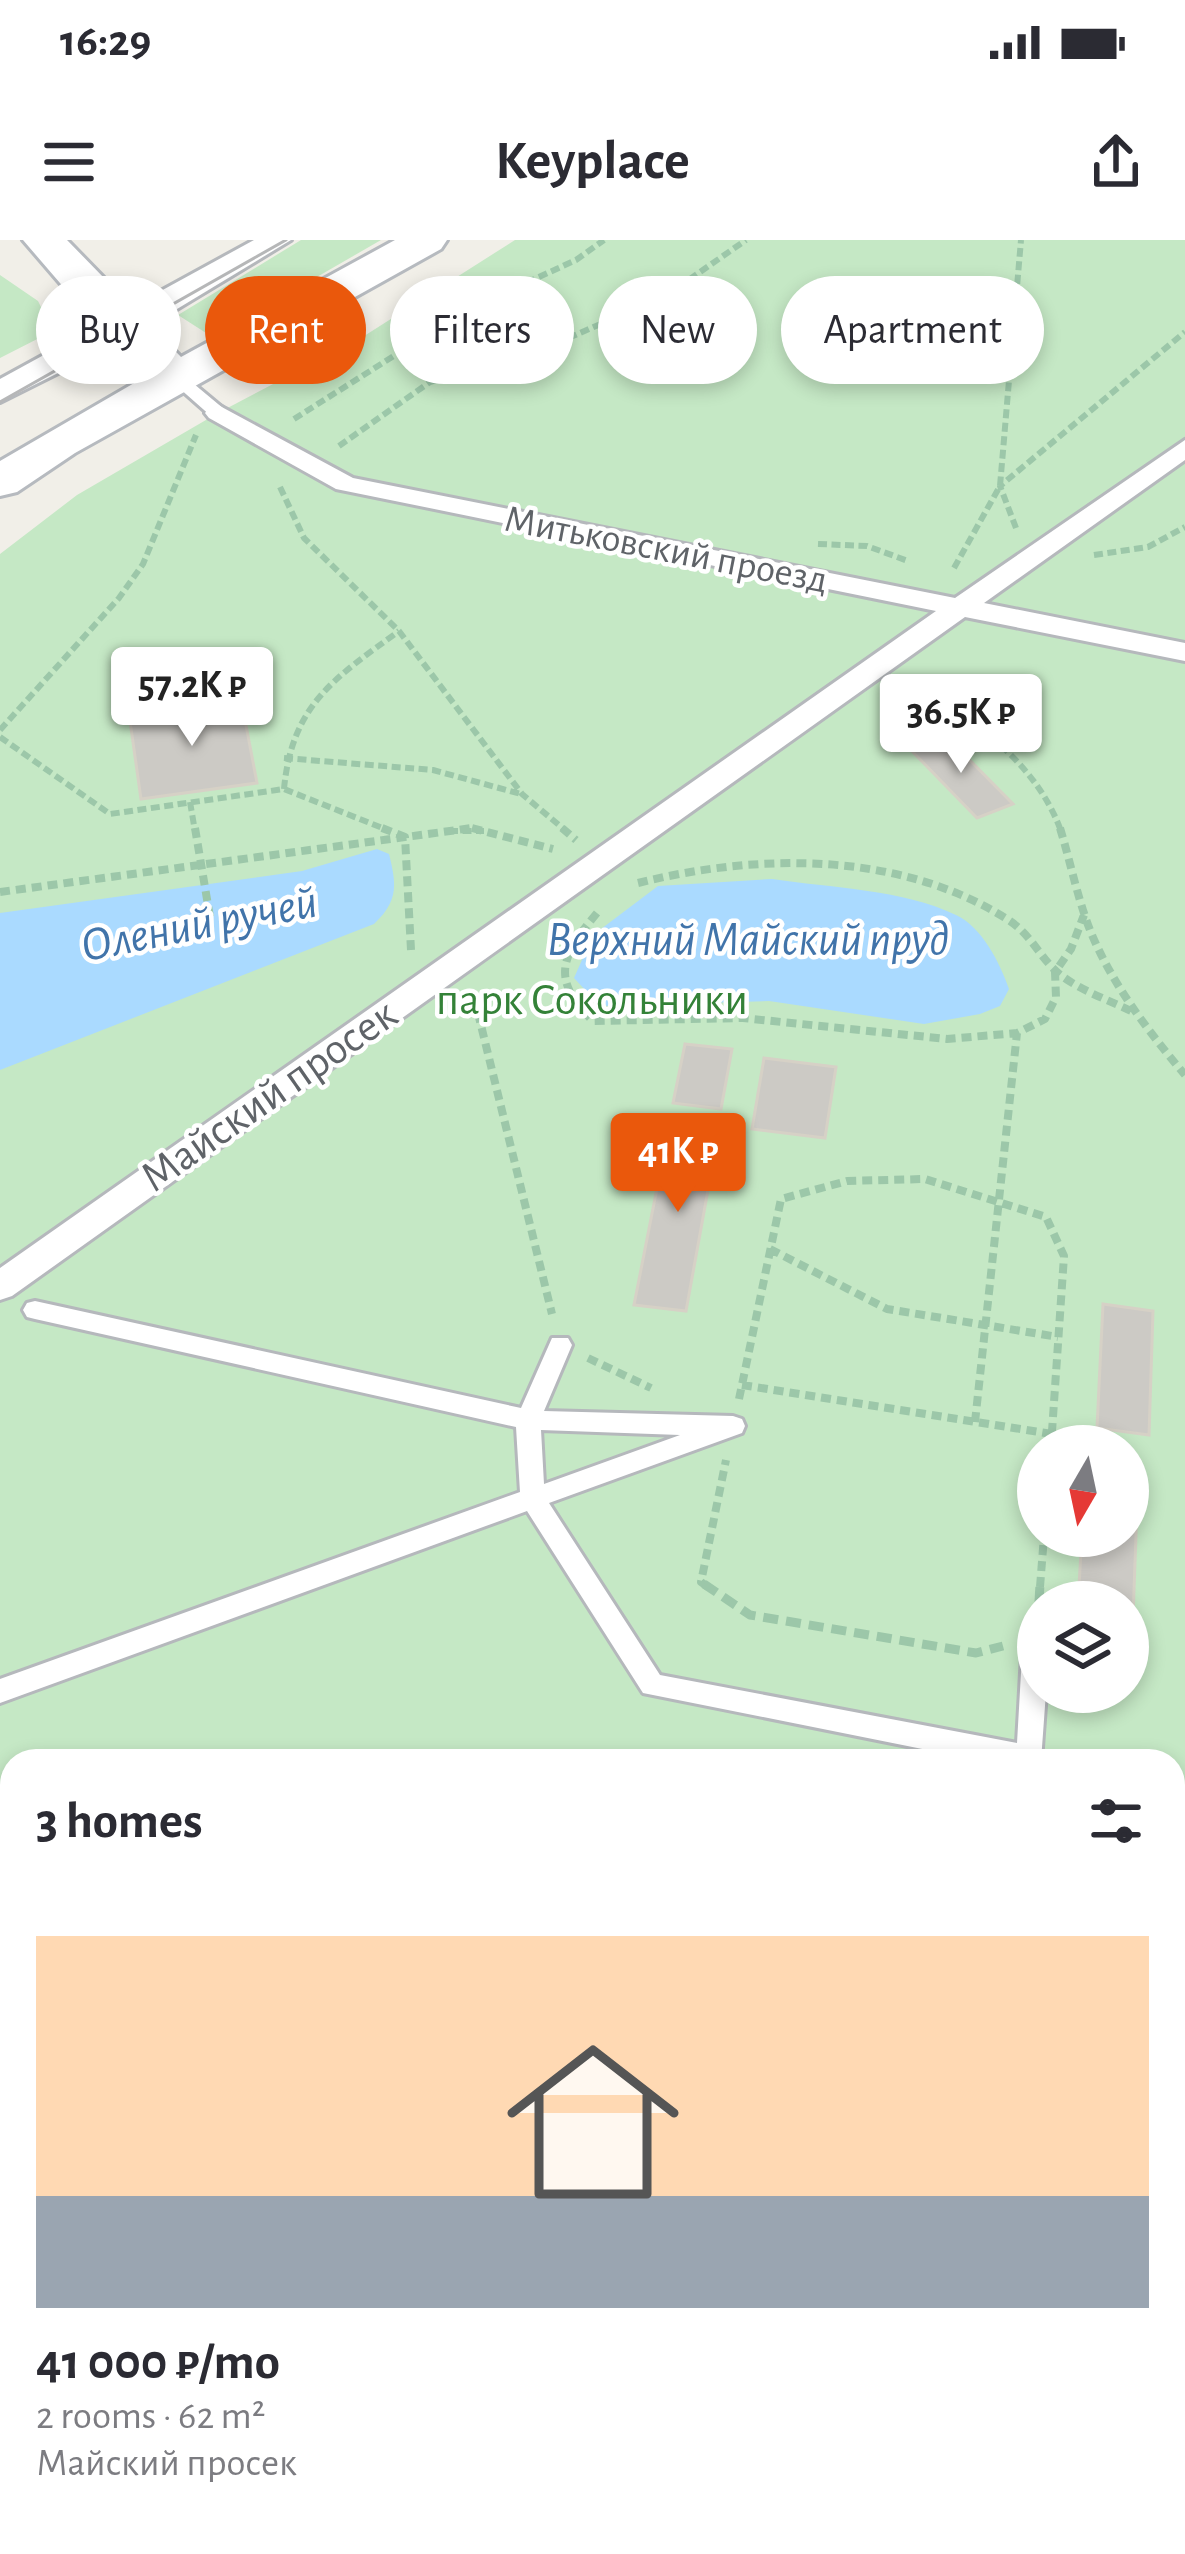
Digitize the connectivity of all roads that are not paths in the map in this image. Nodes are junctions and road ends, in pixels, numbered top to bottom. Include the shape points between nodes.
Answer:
1 (44, 240) edge
2 (276, 240) edge
3 (426, 240) edge
4 (76, 276) edge
5 (181, 295) edge
6 (36, 373) edge
7 (181, 373) edge
8 (181, 380) edge
9 (163, 384) edge
10 (0, 392) edge
11 (218, 412) joint
12 (1185, 448) edge
13 (0, 482) edge
14 (951, 598) junction
15 (1185, 652) edge
16 (0, 1286) edge
17 (34, 1310) dead end
18 (560, 1345) road end
19 (527, 1420) junction
20 (533, 1498) junction
21 (0, 1690) edge
22 (1032, 1713) edge
23 (983, 1749) edge
24 (1030, 1749) edge

1 - 4 main road
2 - 5 street
3 - 7 main road
6 - 10 street
8 - 11 lane, Митьковский проезд
9 - 13 main road
11 - 14 street, Митьковский проезд via 345,484
12 - 14 street, Майский просек via 1042,549
14 - 15 street, Митьковский проезд
14 - 16 street, Майский просек via 883,662
17 - 19 lane
18 - 19 lane
19 - 20 lane
19 - 20 lane via 734,1426
20 - 21 lane
20 - 23 lane via 652,1685
22 - 24 lane

